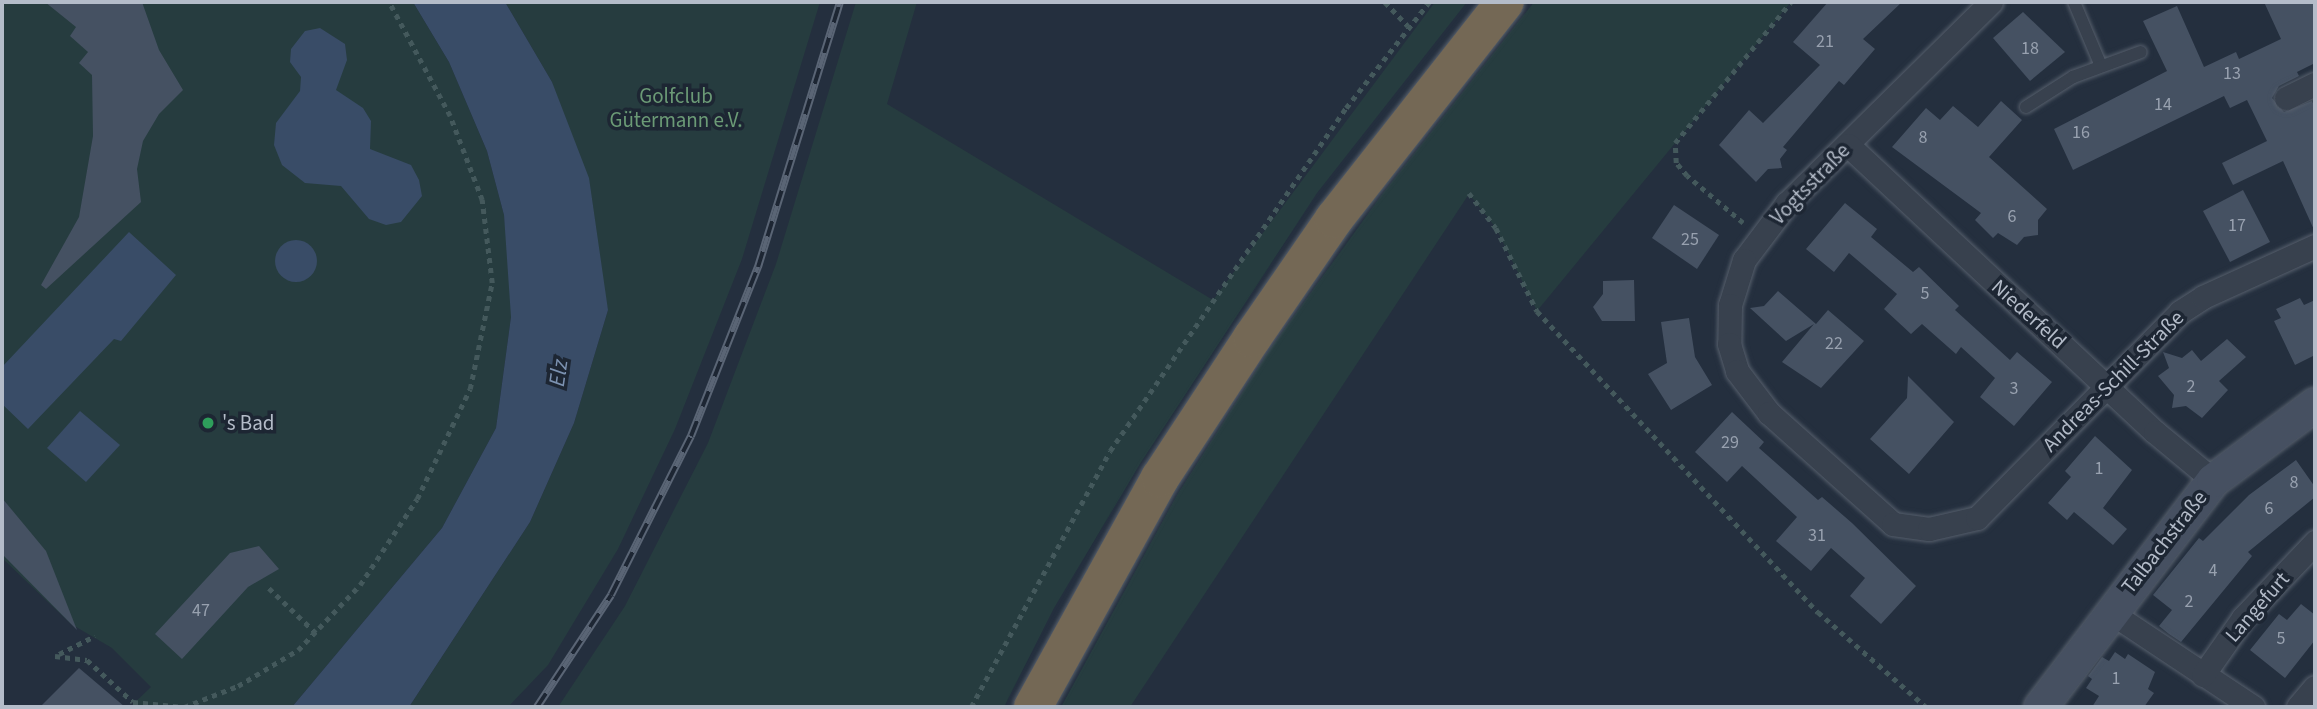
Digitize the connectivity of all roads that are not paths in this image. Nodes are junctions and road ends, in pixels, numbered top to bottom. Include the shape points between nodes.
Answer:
1 (1505, 2) edge
2 (1991, 2) edge
3 (2074, 2) edge
4 (2141, 52) dead end
5 (2101, 66) junction
6 (2315, 84) edge
7 (2286, 98) dead end
8 (2026, 107) dead end
9 (1848, 145) junction
10 (2315, 246) edge
11 (2109, 385) junction
12 (2315, 404) edge
13 (2213, 480) junction
14 (1966, 522) joint
15 (2315, 542) edge
16 (2110, 612) junction
17 (2203, 675) junction
18 (2315, 687) edge
19 (1033, 707) edge
20 (2040, 707) edge
21 (2253, 707) edge
22 (2298, 707) edge

1 - 19 highway via 1334,219 1252,338 1160,478
2 - 9 street, Vogtsstraße
3 - 5 lane
4 - 5 lane
5 - 8 lane via 2073,77
6 - 7 street
9 - 11 street, Niederfeld
9 - 14 street, Vogtsstraße via 1787,203 1744,260 1730,305 1729,344 1737,371 1769,413 1893,524 1928,529
10 - 11 street, Andreas-Schill-Straße via 2180,312
11 - 13 street, Niederfeld
11 - 14 street, Andreas-Schill-Straße via 1987,510
12 - 13 street, Talbachstraße
13 - 16 street, Talbachstraße
15 - 17 street, Langefurt via 2244,618
16 - 17 street
16 - 20 street, Talbachstraße
17 - 21 street
18 - 22 street

